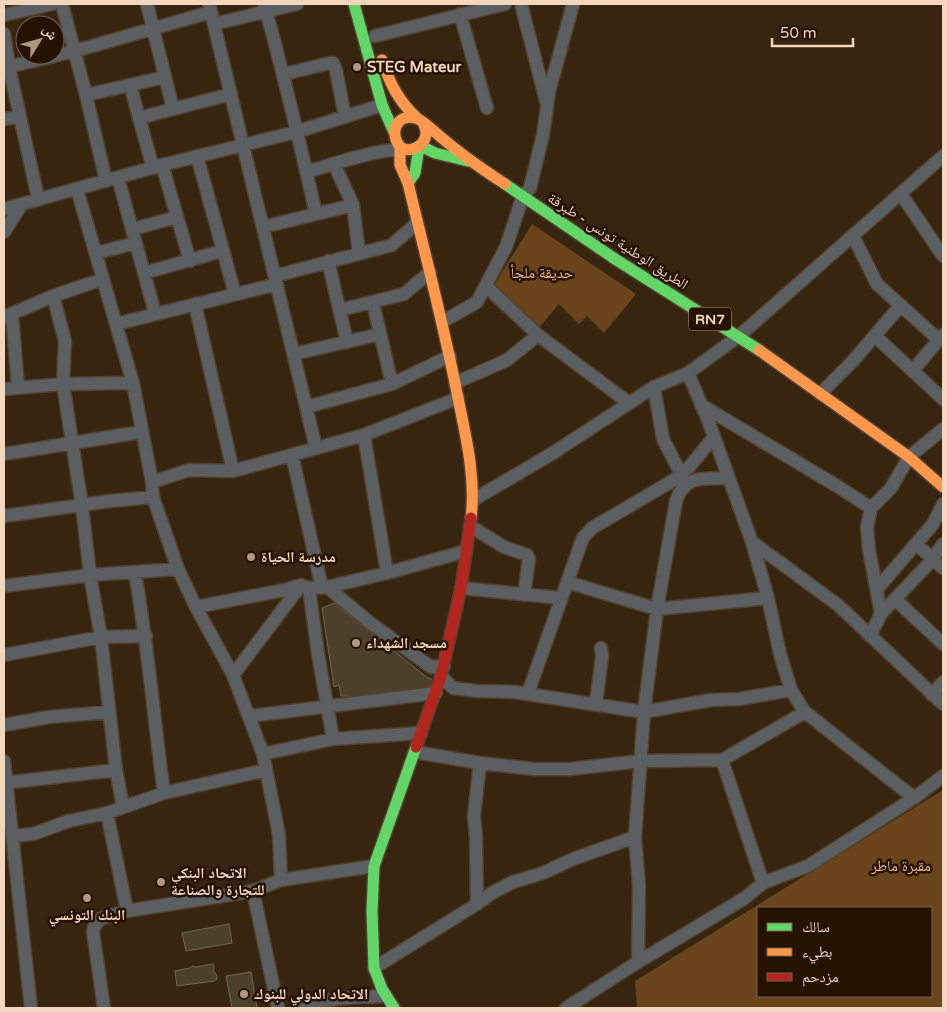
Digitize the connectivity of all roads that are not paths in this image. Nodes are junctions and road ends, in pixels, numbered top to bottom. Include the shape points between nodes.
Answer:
1 (52, 4) edge
2 (62, 4) edge
3 (147, 4) edge
4 (297, 4) edge
5 (354, 4) edge
6 (505, 4) edge
7 (522, 4) edge
8 (573, 4) edge
9 (265, 7) edge
10 (11, 10) edge
11 (212, 13) edge
12 (460, 14) junction
13 (153, 28) junction
14 (374, 32) joint
15 (4, 34) edge
16 (75, 51) junction
17 (7, 68) edge
18 (284, 74) junction
19 (165, 77) junction
20 (130, 85) junction
21 (231, 94) junction
22 (86, 95) junction
23 (382, 106) junction
24 (547, 106) junction
25 (487, 108) dead end
26 (173, 109) junction
27 (20, 117) junction
28 (345, 117) junction
29 (139, 118) junction
30 (4, 119) edge
31 (421, 122) junction
32 (296, 132) junction
33 (394, 132) junction
34 (243, 145) junction
35 (420, 146) junction
36 (400, 149) junction
37 (197, 156) junction
38 (943, 156) edge
39 (470, 161) junction
40 (334, 164) junction
41 (157, 167) junction
42 (306, 172) junction
43 (112, 179) junction
44 (408, 183) junction
45 (77, 190) junction
46 (901, 194) junction
47 (523, 196) junction
48 (38, 198) junction
49 (22, 204) junction
50 (353, 205) junction
51 (4, 209) edge
52 (316, 214) junction
53 (177, 217) junction
54 (417, 223) junction
55 (263, 227) junction
56 (133, 229) junction
57 (4, 232) edge
58 (853, 236) junction
59 (136, 242) junction
60 (222, 250) junction
61 (96, 253) junction
62 (359, 253) junction
63 (943, 256) edge
64 (190, 261) junction
65 (328, 261) junction
66 (430, 272) junction
67 (144, 273) junction
68 (103, 279) junction
69 (276, 280) junction
70 (486, 286) junction
71 (235, 294) junction
72 (53, 296) junction
73 (373, 303) junction
74 (195, 304) junction
75 (900, 305) junction
76 (340, 310) junction
77 (155, 313) junction
78 (8, 315) edge
79 (442, 322) junction
80 (116, 324) junction
81 (380, 334) junction
82 (538, 335) junction
83 (739, 336) junction
84 (875, 336) junction
85 (941, 338) edge
86 (347, 342) junction
87 (294, 354) junction
88 (450, 356) junction
89 (913, 370) junction
90 (688, 373) junction
91 (133, 383) junction
92 (455, 383) junction
93 (62, 384) junction
94 (392, 384) junction
95 (18, 387) junction
96 (654, 388) junction
97 (4, 389) edge
98 (820, 394) junction
99 (458, 398) junction
100 (943, 399) edge
101 (629, 403) junction
102 (701, 405) junction
103 (306, 407) junction
104 (943, 429) edge
105 (141, 432) junction
106 (364, 435) junction
107 (714, 437) junction
108 (71, 443) junction
109 (316, 448) junction
110 (4, 454) edge
111 (292, 455) junction
112 (909, 458) junction
113 (233, 470) junction
114 (728, 478) junction
115 (678, 481) junction
116 (152, 482) junction
117 (943, 487) edge
118 (153, 497) junction
119 (473, 500) junction
120 (943, 504) edge
121 (82, 506) junction
122 (871, 508) junction
123 (4, 516) edge
124 (470, 526) junction
125 (752, 542) junction
126 (916, 544) junction
127 (943, 544) edge
128 (466, 551) junction
129 (932, 559) junction
130 (178, 568) junction
131 (943, 568) edge
132 (135, 573) junction
133 (387, 573) junction
134 (90, 575) junction
135 (567, 582) junction
136 (4, 586) edge
137 (315, 587) junction
138 (461, 588) junction
139 (877, 589) junction
140 (524, 595) junction
141 (562, 598) junction
142 (768, 598) junction
143 (895, 599) junction
144 (196, 607) junction
145 (658, 609) junction
146 (881, 614) junction
147 (146, 636) junction
148 (870, 636) junction
149 (101, 637) junction
150 (943, 644) edge
151 (601, 648) dead end
152 (4, 655) edge
153 (442, 671) junction
154 (233, 675) junction
155 (943, 682) edge
156 (790, 690) junction
157 (528, 693) junction
158 (436, 694) junction
159 (932, 695) junction
160 (596, 704) junction
161 (943, 704) edge
162 (327, 707) junction
163 (109, 712) junction
164 (644, 712) junction
165 (805, 712) junction
166 (250, 716) junction
167 (4, 725) edge
168 (421, 733) junction
169 (333, 739) junction
170 (416, 752) junction
171 (263, 754) junction
172 (722, 760) junction
173 (4, 761) edge
174 (641, 761) junction
175 (480, 763) junction
176 (116, 770) junction
177 (266, 770) junction
178 (943, 776) edge
179 (5, 783) edge
180 (164, 793) junction
181 (914, 798) junction
182 (123, 807) junction
183 (107, 813) junction
184 (12, 836) junction
185 (635, 837) junction
186 (374, 866) junction
187 (281, 880) junction
188 (762, 883) junction
189 (254, 891) junction
190 (477, 904) junction
191 (127, 911) junction
192 (638, 962) junction
193 (374, 968) junction
194 (386, 996) junction
195 (367, 1002) edge
196 (343, 1003) edge
197 (31, 1008) edge
198 (104, 1008) edge
199 (278, 1008) edge
200 (302, 1008) edge
201 (394, 1008) edge
202 (566, 1008) edge

1 - 10 street
2 - 16 street
3 - 13 street
4 - 9 street
5 - 23 main road
6 - 12 street
7 - 24 street
8 - 24 street
9 - 11 street
9 - 18 street
11 - 13 street
11 - 21 street
12 - 14 street
12 - 25 street
13 - 16 street
13 - 19 street
14 - 31 main road, الطريق الوطنية تونس - طبرقة / RN7 via 393,89 400,102
15 - 17 street
16 - 17 street
16 - 22 street
17 - 27 street
18 - 28 street via 333,64
18 - 32 street
19 - 20 street
19 - 26 street
20 - 22 street
20 - 29 street
21 - 26 street
21 - 34 street
22 - 43 street
23 - 28 street
23 - 33 main road
24 - 47 street via 536,168 530,188
26 - 29 street
27 - 30 street
27 - 48 street
28 - 32 street
29 - 41 street
31 - 33 main road via 412,117 405,118 395,126
31 - 35 main road via 426,129 426,138
31 - 39 main road, الطريق الوطنية تونس - طبرقة / RN7
32 - 34 street
32 - 42 street
33 - 36 main road
34 - 37 street
34 - 55 street
35 - 36 main road, RN7
35 - 39 main road, الطريق الوطنية تونس - طبرقة / RN7
35 - 44 main road via 415,173
36 - 40 street via 381,150
36 - 44 main road via 400,165
37 - 41 street
37 - 60 street
38 - 46 street
39 - 47 main road, الطريق الوطنية تونس - طبرقة / RN7
40 - 42 street
40 - 50 street
41 - 43 street
41 - 53 street
42 - 52 street
43 - 45 street
43 - 56 street
44 - 54 main road
45 - 48 street
45 - 61 street
46 - 58 street
46 - 63 street
47 - 70 street via 506,247
47 - 83 main road, الطريق الوطنية تونس - طبرقة / RN7 via 612,257
48 - 49 street
49 - 51 street
49 - 57 street
50 - 52 street
50 - 62 street
52 - 55 street
53 - 56 street
53 - 64 street
54 - 62 street via 392,245
54 - 66 main road
55 - 69 street
56 - 59 street
58 - 75 street via 877,284
58 - 83 street
59 - 61 street
59 - 67 street
60 - 64 street
60 - 71 street
61 - 68 street
62 - 65 street
64 - 67 street
65 - 69 street
65 - 76 street
66 - 73 street via 404,294
66 - 79 main road
67 - 77 street
68 - 72 street
68 - 80 street
69 - 71 street
69 - 87 street
70 - 79 street via 477,302
70 - 82 street
71 - 74 street
72 - 78 street
72 - 93 street via 65,341
73 - 76 street
73 - 81 street
74 - 77 street
74 - 113 street
75 - 84 street
75 - 85 street
76 - 86 street
77 - 80 street
78 - 95 street
79 - 88 main road
80 - 91 street
81 - 86 street
81 - 94 street
82 - 92 street via 507,360
82 - 101 street
83 - 90 street
83 - 98 main road, الطريق الوطنية تونس - طبرقة / RN7
84 - 89 street
84 - 98 street
85 - 89 street
86 - 87 street
87 - 103 street
88 - 92 main road
88 - 94 street
89 - 100 street
90 - 96 street
90 - 102 street
91 - 93 street
91 - 105 street
92 - 99 main road
93 - 95 street
93 - 108 street
94 - 103 street
95 - 97 street
96 - 101 street
96 - 115 street via 664,439
98 - 112 main road, الطريق الوطنية تونس - طبرقة / RN7
99 - 106 street
99 - 119 main road via 469,453
101 - 119 street
102 - 107 street
102 - 122 street
103 - 109 street
104 - 112 street
105 - 108 street
105 - 116 street
106 - 109 street
106 - 133 street
107 - 114 street
107 - 115 street
108 - 110 street
108 - 121 street
109 - 111 street
111 - 113 street
111 - 137 street
112 - 117 main road, الطريق الوطنية تونس - طبرقة / RN7
112 - 122 street via 891,488
113 - 116 street via 189,470
114 - 115 street via 692,481 684,485
114 - 125 street
115 - 135 street via 589,530
115 - 145 street
116 - 118 street
118 - 121 street
118 - 130 street
119 - 124 main road
120 - 126 street via 933,524
121 - 123 street
121 - 134 street
122 - 139 street via 867,527
124 - 128 main road
124 - 140 street via 527,555
125 - 142 street
125 - 148 street via 838,606
126 - 129 street
126 - 139 street
127 - 129 street
128 - 133 street
128 - 138 main road
129 - 131 street
129 - 143 street
130 - 132 street
130 - 144 street
132 - 134 street
132 - 147 street
133 - 137 street
134 - 136 street
134 - 149 street
135 - 141 street
135 - 145 street
137 - 144 street
137 - 153 street via 431,667
137 - 154 street
137 - 162 street
138 - 140 street
138 - 153 main road
139 - 146 street
140 - 141 street
141 - 157 street
142 - 145 street
142 - 156 street
143 - 146 street
143 - 150 street
144 - 154 street
145 - 164 street
146 - 148 street
147 - 149 street
147 - 180 street
148 - 159 street
149 - 152 street
149 - 163 street
151 - 160 street
153 - 157 street via 453,688
153 - 158 main road
154 - 166 street
155 - 159 street
156 - 164 street
156 - 165 street
157 - 160 street
158 - 162 street
158 - 168 main road
159 - 161 street
160 - 164 street
162 - 166 street
162 - 169 street
163 - 167 street
163 - 176 street
164 - 174 street
165 - 172 street
165 - 181 street
166 - 171 street
168 - 169 street
168 - 170 main road
169 - 171 street
170 - 175 street
170 - 186 main road
171 - 177 street
172 - 174 street
172 - 188 street
173 - 179 street
174 - 175 street via 570,769
174 - 185 street
175 - 190 street via 474,816
176 - 179 street
176 - 182 street
177 - 180 street
177 - 187 street via 279,835
178 - 181 street
179 - 184 street
180 - 182 street
181 - 188 street via 808,866
182 - 183 street
183 - 184 street via 69,821 32,834
183 - 191 street
184 - 197 street
185 - 190 street via 542,874 513,882
185 - 192 street via 639,886
186 - 187 street
186 - 193 main road
187 - 189 street
188 - 192 street via 745,898
189 - 191 street
189 - 199 street
190 - 193 street
191 - 198 street via 100,919 94,927
192 - 202 street
193 - 194 main road
194 - 195 street
194 - 201 main road
195 - 196 street
196 - 200 street via 312,1004

